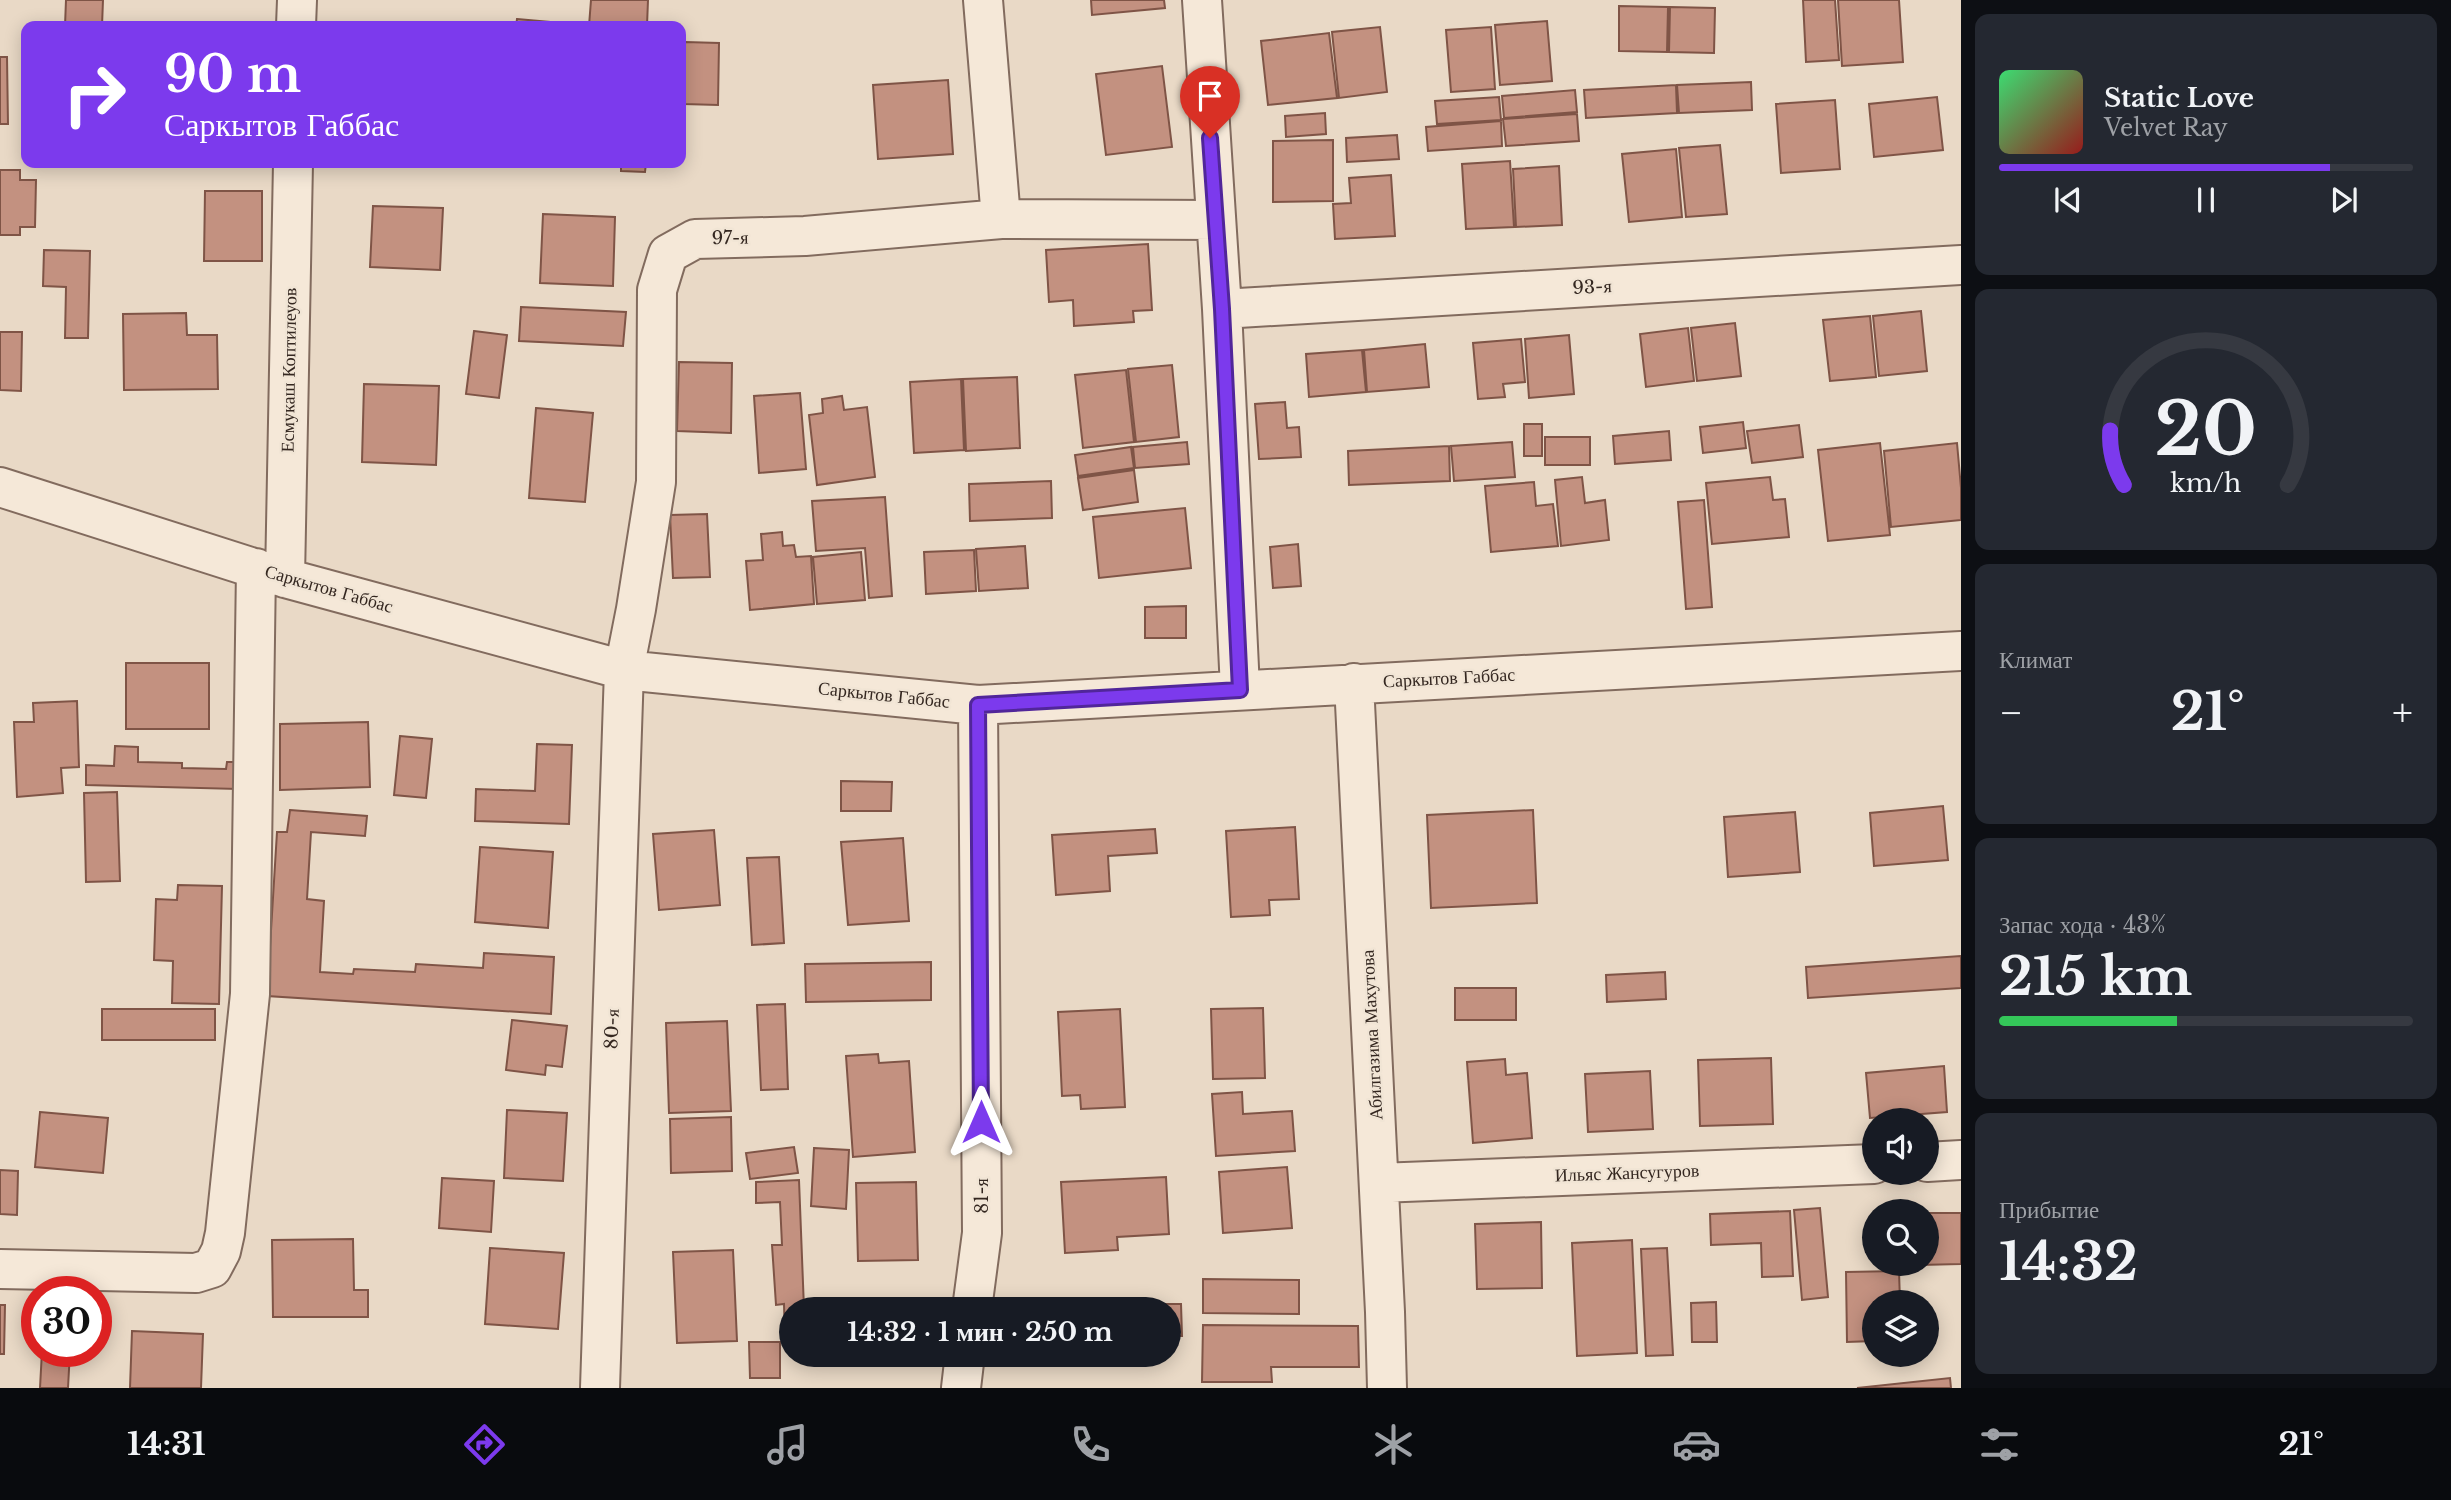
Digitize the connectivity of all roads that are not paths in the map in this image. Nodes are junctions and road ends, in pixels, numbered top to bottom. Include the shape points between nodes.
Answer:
1 (297, 0) edge
2 (983, 0) edge
3 (1202, 0) edge
4 (296, 21) edge
5 (293, 168) edge
6 (1001, 219) junction
7 (1215, 220) junction
8 (1961, 265) edge
9 (1222, 309) junction
10 (0, 487) edge
11 (271, 573) junction
12 (1961, 651) edge
13 (624, 670) junction
14 (1354, 683) junction
15 (1240, 690) junction
16 (978, 705) junction
17 (1961, 1160) edge
18 (1939, 1161) edge
19 (1862, 1164) edge
20 (1379, 1182) junction
21 (0, 1269) edge
22 (974, 1297) edge
23 (963, 1367) edge
24 (600, 1388) edge
25 (961, 1388) edge
26 (1387, 1388) edge

1 - 4 street
2 - 6 street
3 - 7 street
5 - 11 street, Есмукаш Коптилеуов
6 - 7 street, 97-я
6 - 13 street, 97-я via 806,236 695,239 668,254 657,290 656,482
7 - 9 street
8 - 9 street, 93-я
9 - 15 street
10 - 11 street, Саркытов Габбас
11 - 13 street, Саркытов Габбас
11 - 21 street, Есмукаш Коптилеуов via 250,994 220,1251 212,1268 196,1273
12 - 14 street, Саркытов Габбас
13 - 16 street, Саркытов Габбас
13 - 24 street, 80-я
14 - 15 street, Саркытов Габбас
14 - 20 street, Абилгазима Махутова
15 - 16 street, Саркытов Габбас
16 - 22 street, 81-я via 982,1233
17 - 18 street
19 - 20 street, Ильяс Жансугуров
20 - 26 street, Абилгазима Махутова
23 - 25 street

